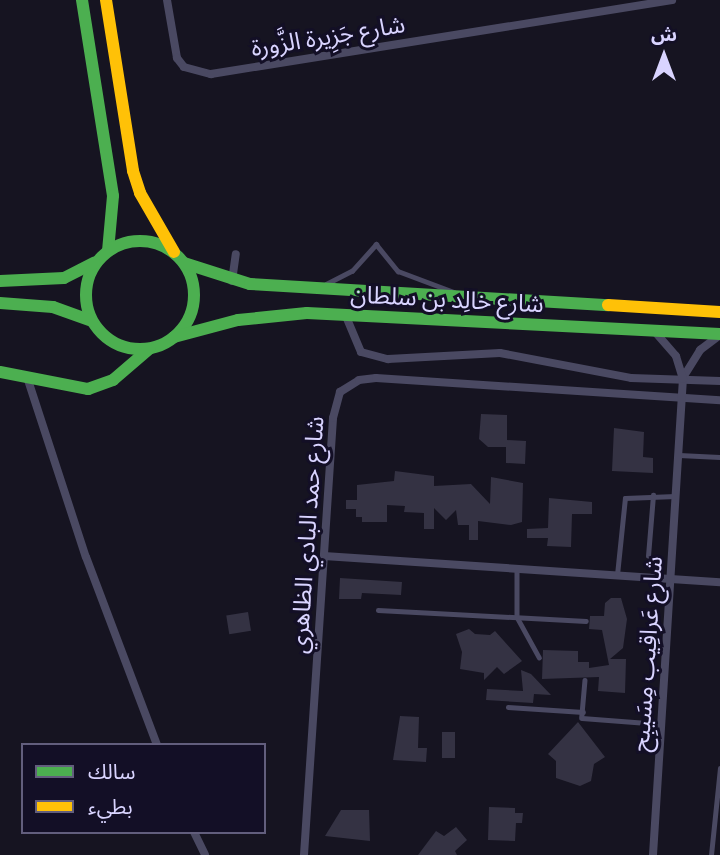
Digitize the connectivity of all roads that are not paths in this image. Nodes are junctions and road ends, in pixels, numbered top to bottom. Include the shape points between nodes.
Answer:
1 (82, 0) edge
2 (106, 0) edge
3 (167, 0) edge
4 (672, 0) edge
5 (236, 254) dead end
6 (104, 255) junction
7 (180, 259) junction
8 (0, 279) edge
9 (232, 281) junction
10 (314, 288) junction
11 (472, 297) junction
12 (0, 303) edge
13 (720, 312) edge
14 (345, 314) junction
15 (92, 321) junction
16 (654, 331) junction
17 (720, 335) edge
18 (174, 337) junction
19 (149, 349) junction
20 (0, 372) edge
21 (27, 377) junction
22 (683, 381) junction
23 (720, 381) edge
24 (682, 398) junction
25 (720, 400) edge
26 (678, 455) junction
27 (720, 457) edge
28 (653, 495) junction
29 (676, 496) junction
30 (324, 555) junction
31 (648, 555) dead end
32 (517, 568) junction
33 (617, 575) junction
34 (671, 579) junction
35 (720, 582) edge
36 (378, 610) dead end
37 (517, 617) junction
38 (586, 621) dead end
39 (539, 657) dead end
40 (584, 680) dead end
41 (508, 707) dead end
42 (583, 712) junction
43 (661, 724) junction
44 (156, 743) edge
45 (720, 768) edge
46 (195, 834) edge
47 (205, 855) edge
48 (304, 855) edge
49 (653, 855) edge
50 (711, 855) edge

1 - 6 main road via 113,195
2 - 7 main road via 133,171 140,193
3 - 4 street, شارع جَزِيرة الزَّورة via 177,58 184,66 211,74
5 - 9 street
6 - 7 main road via 143,242
6 - 8 main road via 74,276
6 - 15 main road via 87,282
7 - 9 main road, شارع خالِد بن سلطان
7 - 18 main road via 191,278 192,310
9 - 10 main road, شارع خالِد بن سلطان
10 - 11 main road, شارع خالِد بن سلطان
10 - 11 lane via 352,271 376,244 398,271
11 - 13 main road, شارع خالِد بن سلطان
12 - 15 main road via 53,307
14 - 16 main road, شارع خالِد بن سلطان
14 - 18 main road, شارع خالِد بن سلطان via 274,315
14 - 22 street via 361,352 388,359 500,353
15 - 19 main road via 122,346
16 - 17 main road, شارع خالِد بن سلطان
16 - 22 street, شارع عَراقِيب مِسَيبِح via 676,356
17 - 22 street, شارع عَراقِيب مِسَيبِح via 700,349
18 - 19 main road
19 - 21 main road via 102,386 88,389
20 - 21 main road
21 - 44 street via 86,557
22 - 23 street
22 - 24 street, شارع عَراقِيب مِسَيبِح
24 - 25 street, شارع حمد البادي الظاهري
24 - 26 street, شارع عَراقِيب مِسَيبِح
24 - 30 street, شارع حمد البادي الظاهري via 359,380 340,392 336,403
26 - 27 lane
26 - 29 street, شارع عَراقِيب مِسَيبِح
28 - 29 lane
28 - 31 lane
28 - 33 lane via 630,495 622,503
29 - 34 street, شارع عَراقِيب مِسَيبِح
30 - 32 street
30 - 48 street, شارع حمد البادي الظاهري
32 - 33 street
32 - 37 lane
33 - 34 street
34 - 35 street
34 - 43 street, شارع عَراقِيب مِسَيبِح
36 - 37 lane
37 - 38 lane
37 - 39 lane
40 - 42 lane
41 - 42 lane
42 - 43 lane via 582,718
43 - 49 street, شارع عَراقِيب مِسَيبِح
45 - 50 lane
46 - 47 street

